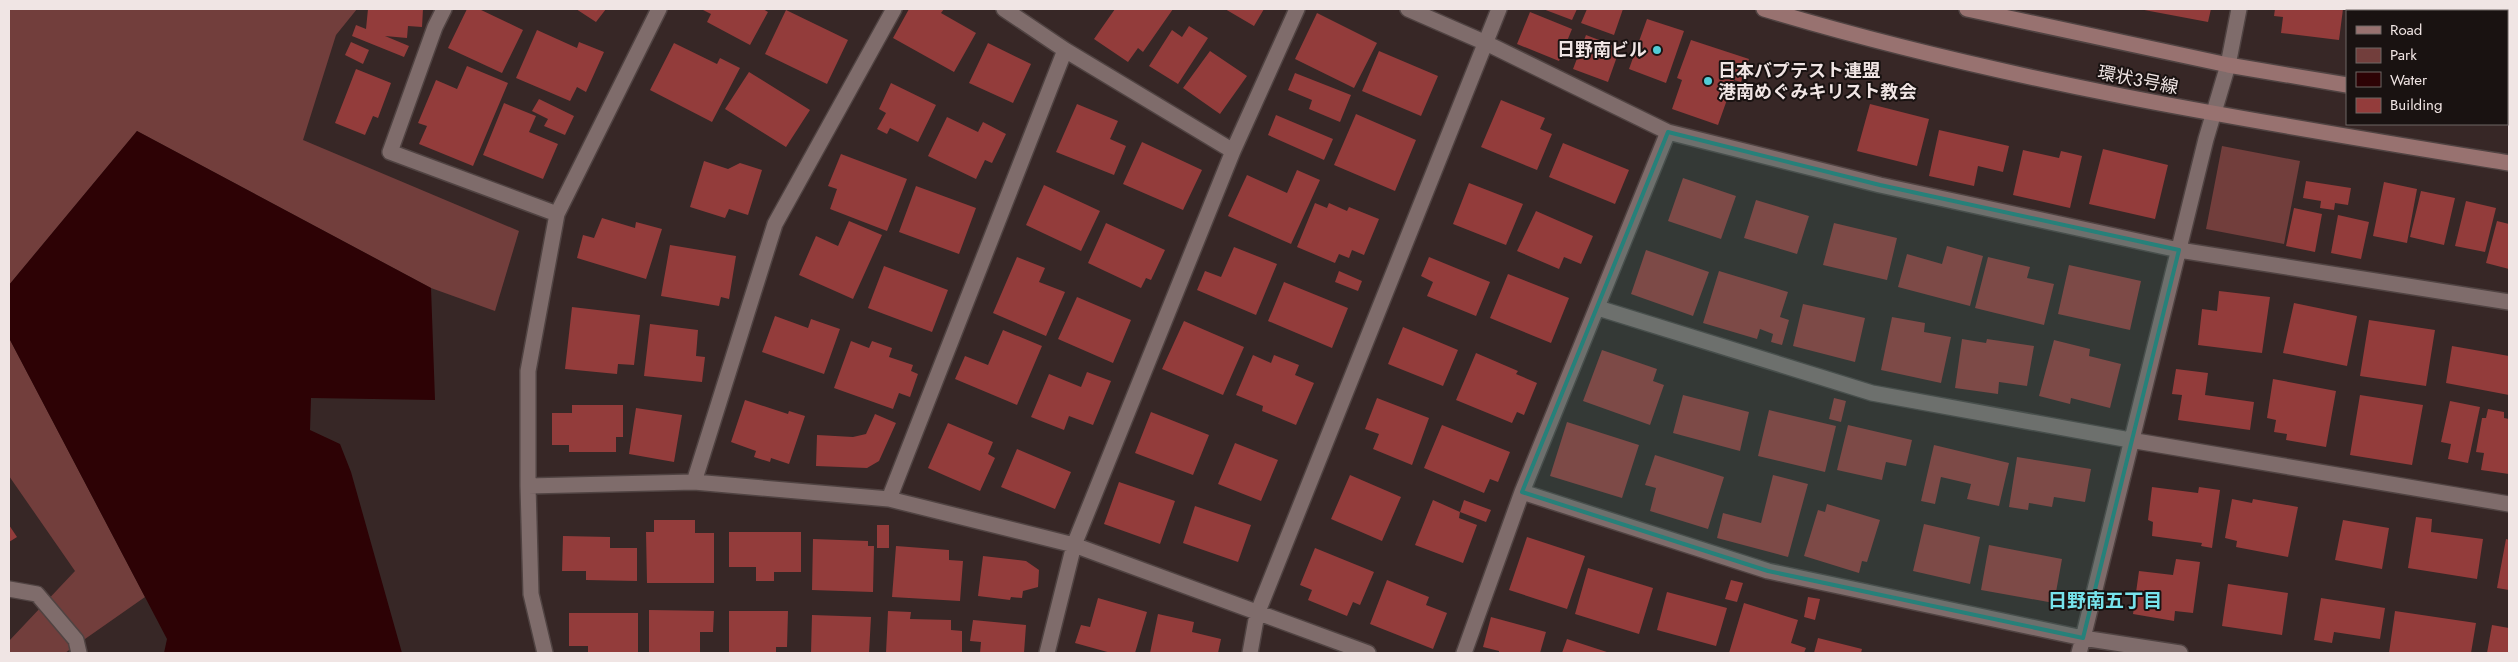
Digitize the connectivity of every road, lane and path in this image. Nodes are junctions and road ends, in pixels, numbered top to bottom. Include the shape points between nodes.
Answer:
1 (444, 9) edge
2 (659, 9) edge
3 (894, 9) edge
4 (1004, 9) edge
5 (1297, 9) edge
6 (1408, 9) edge
7 (1500, 9) edge
8 (1764, 9) edge
9 (1967, 9) edge
10 (2239, 9) edge
11 (1486, 43) junction
12 (1065, 50) junction
13 (2228, 65) junction
14 (2346, 85) edge
15 (2212, 114) junction
16 (1668, 132) junction
17 (1233, 151) junction
18 (2509, 163) edge
19 (557, 214) junction
20 (2179, 250) junction
21 (2509, 302) edge
22 (1598, 308) junction
23 (2130, 440) junction
24 (694, 482) junction
25 (528, 486) junction
26 (1522, 492) junction
27 (889, 499) junction
28 (2509, 504) edge
29 (1074, 545) junction
30 (9, 589) edge
31 (1257, 614) junction
32 (2083, 638) junction
33 (79, 653) edge
34 (545, 653) edge
35 (1047, 653) edge
36 (1250, 653) edge
37 (1368, 653) edge
38 (1464, 653) edge
39 (2080, 653) edge
40 (2180, 653) edge

1 - 19 street via 434,27 390,152
2 - 19 street
3 - 24 street via 775,224
4 - 12 street
5 - 17 street
6 - 11 street
7 - 11 street
8 - 15 street, 環状3号線 via 1851,35 1997,71
9 - 13 street, 環状3号線
10 - 13 street
11 - 16 street
11 - 31 street
12 - 17 street
12 - 27 street
13 - 14 street, 環状3号線
13 - 15 street
15 - 18 street, 環状3号線
15 - 20 street
16 - 20 street via 1880,185
16 - 22 street
17 - 29 street
19 - 25 street via 528,370
20 - 21 street
20 - 23 street
22 - 23 street via 1872,393
22 - 26 street
23 - 28 street
23 - 32 street
24 - 25 street
24 - 27 street
25 - 34 street via 531,594
26 - 32 street via 1768,571
26 - 38 street
27 - 29 street
29 - 31 street
29 - 35 street
30 - 33 street via 37,594 76,640
31 - 36 street
31 - 37 street
32 - 39 street
32 - 40 street

